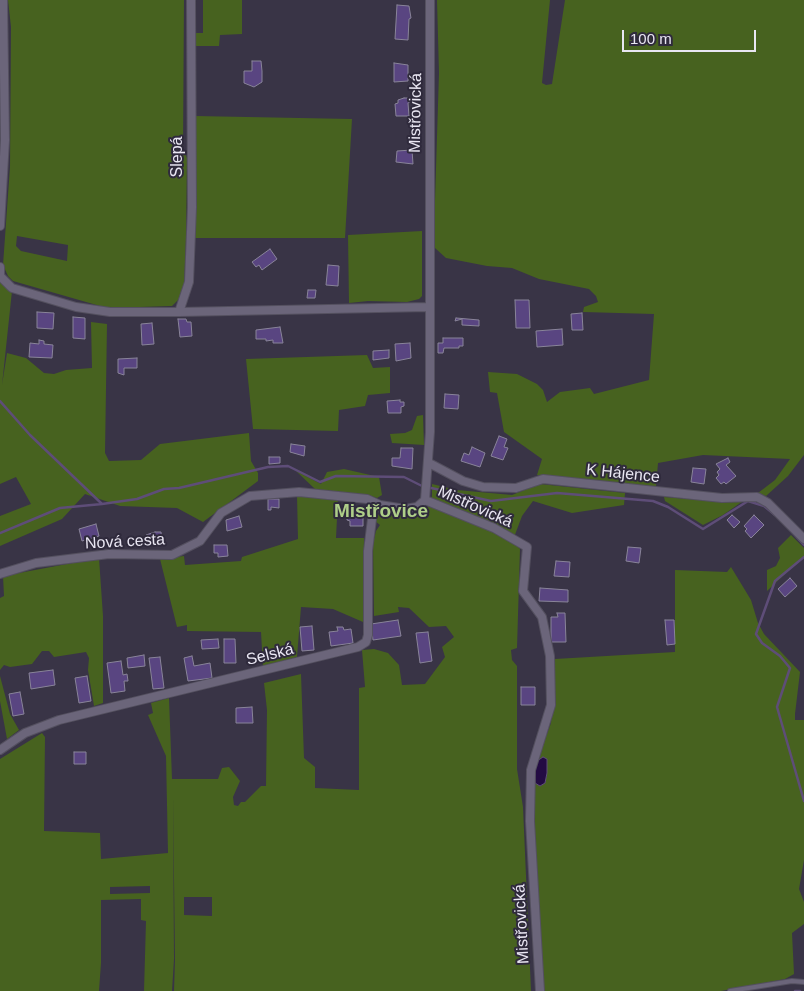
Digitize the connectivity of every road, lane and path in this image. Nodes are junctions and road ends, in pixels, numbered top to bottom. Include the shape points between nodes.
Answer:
1 (3, 0) edge
2 (191, 0) edge
3 (430, 0) edge
4 (0, 226) edge
5 (0, 267) edge
6 (428, 307) junction
7 (179, 312) junction
8 (429, 463) junction
9 (426, 492) junction
10 (380, 505) junction
11 (804, 539) edge
12 (0, 574) edge
13 (0, 750) edge
14 (804, 982) edge
15 (540, 991) edge
16 (730, 991) edge

1 - 4 street via 5,140
2 - 7 street, Slepá via 192,207 189,282
3 - 6 street, Mistřovická
5 - 7 street via 0,276 12,288 76,308 110,312
6 - 7 street
6 - 8 street, Mistřovická
8 - 9 street, Mistřovická
8 - 11 street, K Hájence via 463,481 483,487 516,488 543,480 722,498 757,497
9 - 10 street via 417,507 405,509
9 - 15 street, Mistřovická via 527,547 523,591 542,617 550,656 551,705 531,770 530,821
10 - 12 street, Nová cesta via 367,499 299,492 250,496 221,513 200,541 172,555 110,554 36,563
10 - 13 street, Selská via 373,511 369,528 366,642 348,650 58,720 25,733
14 - 16 lane

